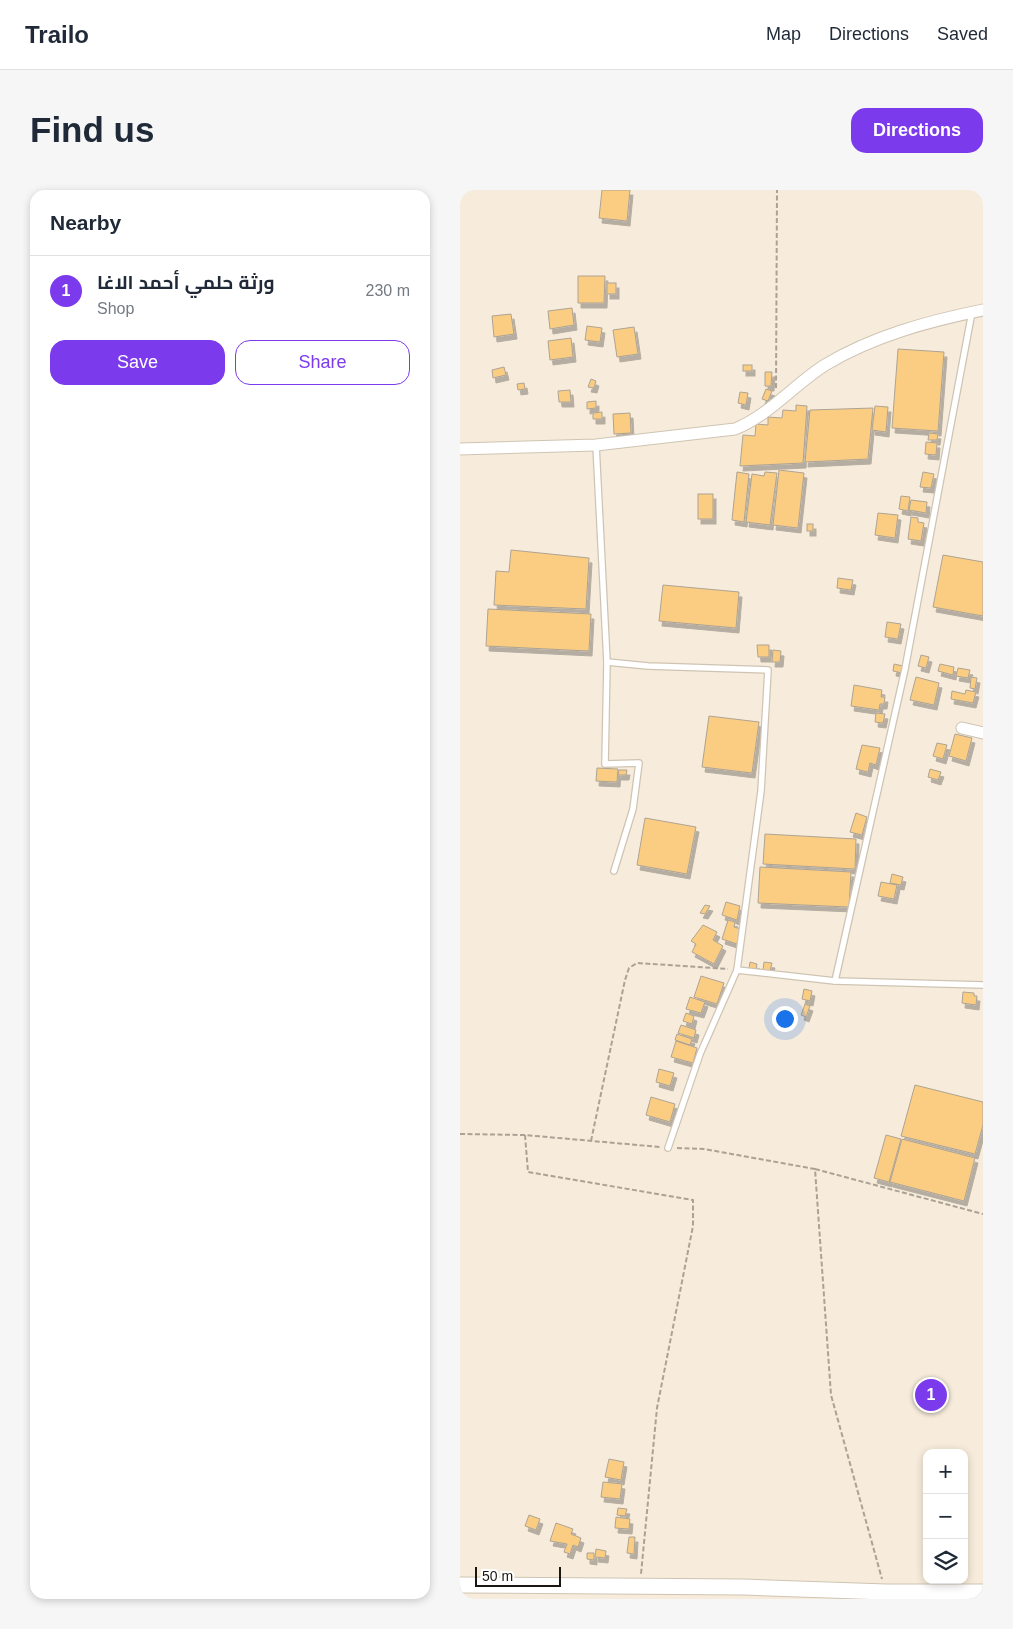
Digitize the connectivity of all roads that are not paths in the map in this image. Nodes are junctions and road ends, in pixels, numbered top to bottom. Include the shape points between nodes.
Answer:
1 (978, 311) edge
2 (596, 445) junction
3 (460, 449) edge
4 (607, 662) junction
5 (962, 728) dead end
6 (983, 733) edge
7 (614, 871) dead end
8 (737, 970) junction
9 (835, 981) junction
10 (983, 985) edge
11 (668, 1148) road end
12 (464, 1584) edge
13 (983, 1592) edge
14 (887, 1596) edge

1 - 2 street via 941,318 858,348 806,378 756,419 735,429
1 - 9 lane via 905,670
2 - 3 street
2 - 4 lane
4 - 7 lane via 605,764 639,763 633,809
4 - 8 lane via 768,670 761,791
5 - 6 street
8 - 9 lane
8 - 11 lane via 700,1054
9 - 10 lane
12 - 14 main road via 640,1586
13 - 14 main road

